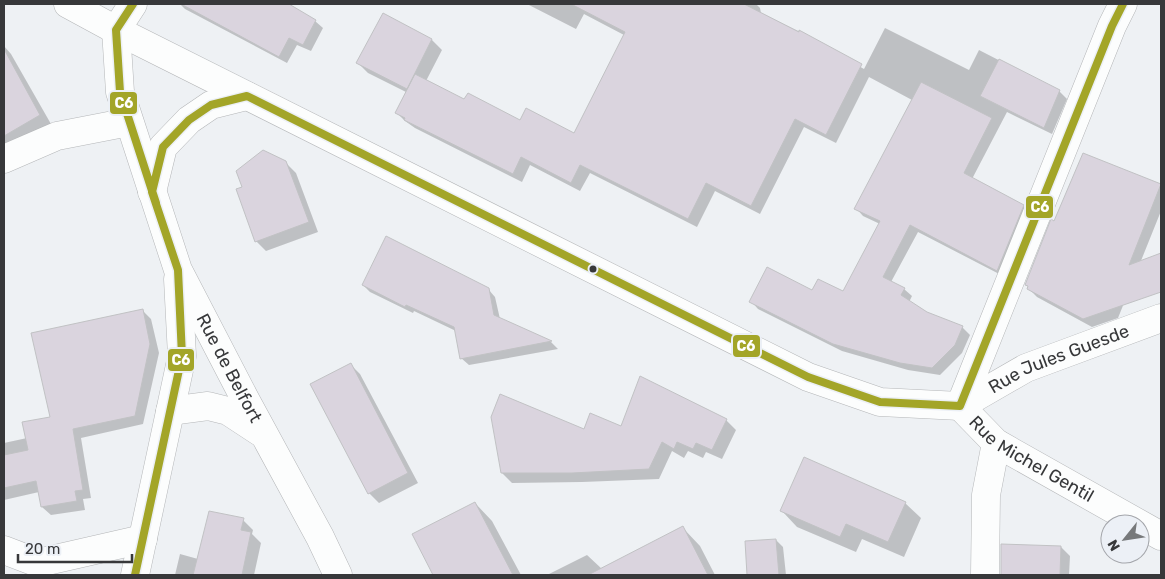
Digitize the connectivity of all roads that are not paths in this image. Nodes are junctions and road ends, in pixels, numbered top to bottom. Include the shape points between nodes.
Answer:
1 (68, 4) edge
2 (133, 4) edge
3 (1123, 4) edge
4 (116, 30) junction
5 (247, 96) junction
6 (129, 122) junction
7 (4, 159) edge
8 (152, 192) junction
9 (178, 270) junction
10 (1161, 318) edge
11 (960, 406) junction
12 (170, 411) junction
13 (263, 434) junction
14 (996, 444) junction
15 (1161, 536) edge
16 (143, 539) junction
17 (4, 550) edge
18 (135, 575) edge
19 (338, 575) edge
20 (985, 575) edge

1 - 4 street
2 - 4 street
3 - 11 street
4 - 5 street
4 - 6 street, Rue de Belfort via 120,92
5 - 8 street via 211,105 189,120 163,147
5 - 11 street via 808,377 880,402
6 - 7 street via 57,136
6 - 8 street, Rue de Belfort
8 - 9 street, Rue de Belfort
9 - 12 street via 182,356
9 - 13 street, Rue de Belfort
10 - 11 street, Rue Jules Guesde via 1026,368
11 - 14 street, Rue Michel Gentil
12 - 13 street, Rue de Belfort via 208,406 228,411
12 - 16 street
13 - 19 street, Rue de Belfort
14 - 15 street, Rue Michel Gentil
14 - 20 street via 986,495
16 - 17 street via 38,563
16 - 18 street

